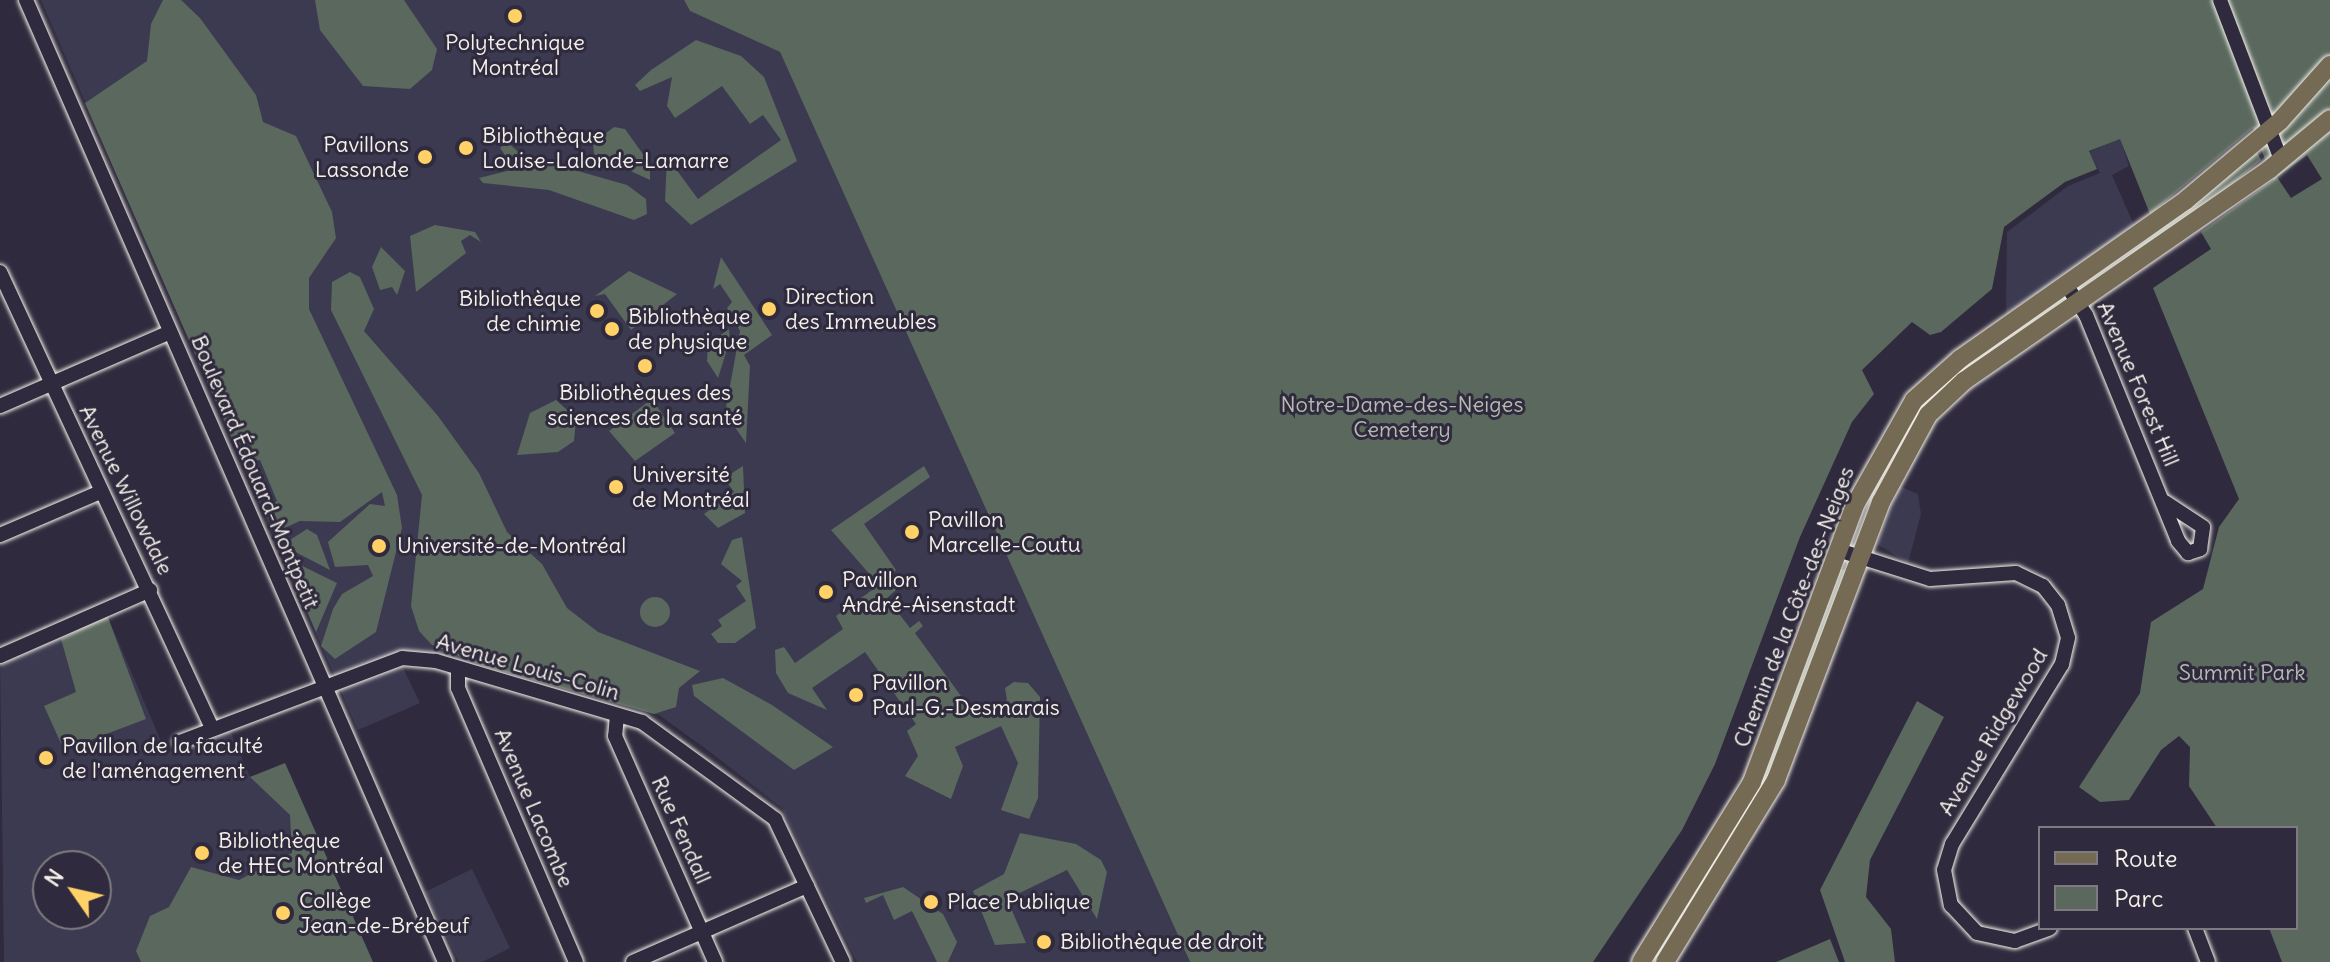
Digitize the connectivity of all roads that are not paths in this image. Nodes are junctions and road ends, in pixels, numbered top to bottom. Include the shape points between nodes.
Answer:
1 (26, 0) edge
2 (2220, 0) edge
3 (2330, 65) edge
4 (2330, 119) edge
5 (2269, 130) junction
6 (2281, 160) junction
7 (0, 272) edge
8 (2067, 286) junction
9 (2078, 302) junction
10 (170, 332) junction
11 (51, 384) junction
12 (0, 406) edge
13 (98, 493) junction
14 (2165, 502) dead end
15 (0, 535) edge
16 (1838, 550) junction
17 (1861, 559) junction
18 (150, 590) junction
19 (0, 656) edge
20 (458, 671) junction
21 (322, 682) junction
22 (617, 715) junction
23 (212, 728) junction
24 (180, 742) dead end
25 (807, 886) junction
26 (2045, 930) edge
27 (2196, 930) edge
28 (702, 932) junction
29 (445, 962) edge
30 (576, 962) edge
31 (633, 962) edge
32 (715, 962) edge
33 (843, 962) edge
34 (1641, 962) edge
35 (1665, 962) edge
36 (2208, 962) edge

1 - 10 street, Boulevard Édouard-Montpetit
2 - 5 street
3 - 5 main road, Chemin de la Côte-des-Neiges
4 - 6 main road, Chemin de la Côte-des-Neiges
5 - 6 street
5 - 8 main road, Chemin de la Côte-des-Neiges
6 - 9 main road, Chemin de la Côte-des-Neiges
7 - 11 street, Avenue Willowdale
8 - 9 street, Avenue Forest Hill
8 - 16 main road, Chemin de la Côte-des-Neiges via 1920,393 1873,467
9 - 14 street, Avenue Forest Hill
9 - 17 main road, Chemin de la Côte-des-Neiges via 1933,410 1895,471
10 - 11 street
10 - 21 street, Boulevard Édouard-Montpetit
11 - 12 street
11 - 13 street, Avenue Willowdale
13 - 15 street
13 - 18 street, Avenue Willowdale
16 - 17 street, Avenue Ridgewood
16 - 34 main road, Chemin de la Côte-des-Neiges via 1752,782
17 - 26 street, Avenue Ridgewood via 1930,579 2016,573 2043,586 2060,607 2068,636 2062,664 1954,840 1944,870 1951,905 1977,933 2012,942
17 - 35 main road, Chemin de la Côte-des-Neiges via 1776,780
18 - 19 street
18 - 23 street, Avenue Willowdale
20 - 21 street, Avenue Louis-Colin via 436,661 381,660
20 - 22 street, Avenue Louis-Colin
20 - 30 street, Avenue Lacombe via 458,688
21 - 23 street, Avenue Louis-Colin
21 - 29 street, Boulevard Édouard-Montpetit
22 - 25 street, Avenue Louis-Colin via 659,729 768,812
22 - 28 street, Rue Fendall via 615,736
23 - 24 street, Avenue Louis-Colin
25 - 28 street
25 - 33 street, Avenue Louis-Colin
27 - 36 street
28 - 31 street
28 - 32 street, Rue Fendall

